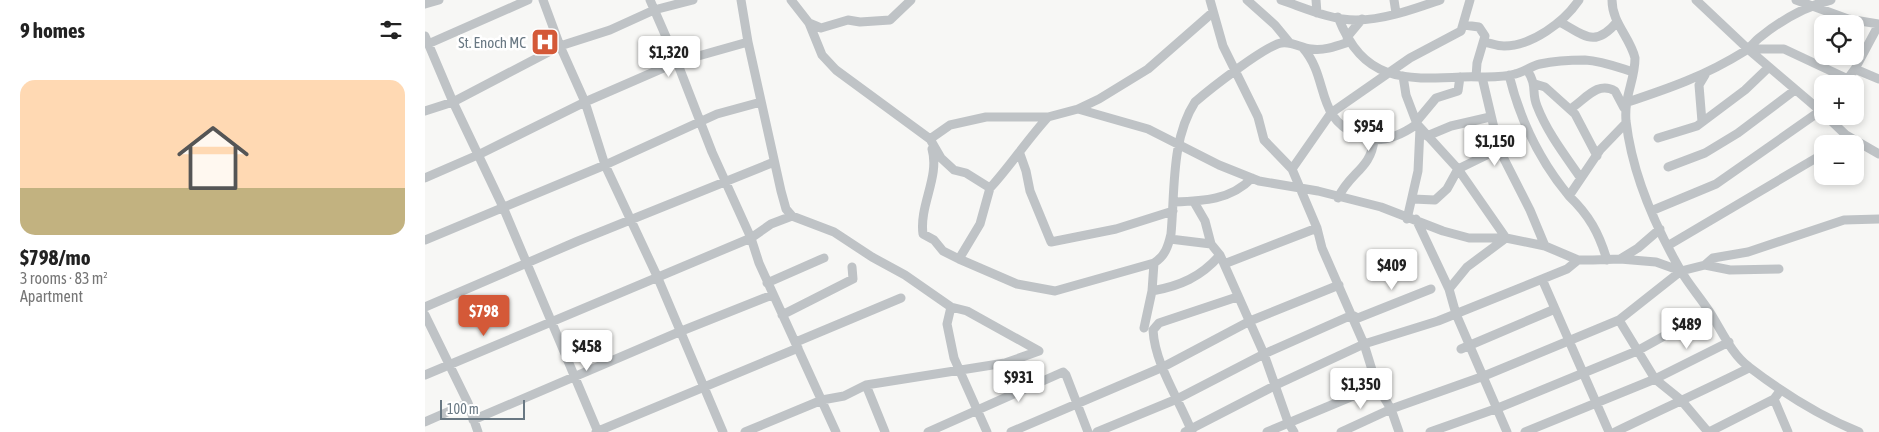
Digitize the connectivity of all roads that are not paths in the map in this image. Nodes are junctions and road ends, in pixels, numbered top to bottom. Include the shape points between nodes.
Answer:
1 (439, 0) edge
2 (528, 0) edge
3 (543, 0) edge
4 (650, 0) edge
5 (693, 0) edge
6 (741, 0) edge
7 (791, 0) edge
8 (911, 0) edge
9 (1210, 0) edge
10 (1247, 0) edge
11 (1281, 0) edge
12 (1316, 0) edge
13 (1395, 0) edge
14 (1440, 0) edge
15 (1471, 0) edge
16 (1579, 0) edge
17 (1612, 0) edge
18 (1696, 0) edge
19 (1796, 0) edge
20 (1830, 0) edge
21 (425, 4) edge
22 (1813, 6) junction
23 (654, 10) junction
24 (1212, 13) junction
25 (1317, 13) junction
26 (1396, 13) junction
27 (1339, 17) junction
28 (1362, 20) junction
29 (1560, 22) junction
30 (1617, 22) junction
31 (809, 23) junction
32 (1879, 24) edge
33 (1464, 25) junction
34 (427, 40) edge
35 (1348, 40) junction
36 (748, 42) junction
37 (1289, 42) junction
38 (1484, 42) junction
39 (560, 46) junction
40 (1303, 48) junction
41 (1748, 49) junction
42 (677, 62) junction
43 (1769, 67) junction
44 (1855, 69) junction
45 (1527, 70) junction
46 (1633, 72) junction
47 (1235, 73) junction
48 (1389, 73) junction
49 (1706, 74) junction
50 (1509, 75) junction
51 (1833, 75) edge
52 (1851, 75) edge
53 (1403, 76) junction
54 (1460, 77) junction
55 (1479, 77) junction
56 (1879, 79) edge
57 (1535, 84) junction
58 (1795, 90) junction
59 (453, 102) junction
60 (585, 102) junction
61 (761, 102) junction
62 (1814, 105) edge
63 (1626, 108) junction
64 (1079, 109) junction
65 (1570, 109) junction
66 (425, 111) edge
67 (1331, 113) junction
68 (1048, 117) junction
69 (1490, 118) junction
70 (1814, 118) edge
71 (1702, 122) junction
72 (700, 123) junction
73 (1627, 123) junction
74 (1418, 124) junction
75 (1837, 125) edge
76 (1529, 130) junction
77 (1846, 134) joint
78 (1427, 136) junction
79 (1658, 138) dead end
80 (930, 139) junction
81 (1374, 140) junction
82 (1178, 143) junction
83 (1498, 146) junction
84 (480, 154) junction
85 (1020, 154) junction
86 (1879, 154) edge
87 (1597, 156) junction
88 (1814, 159) edge
89 (774, 162) junction
90 (605, 165) junction
91 (1668, 168) dead end
92 (1292, 169) junction
93 (1458, 169) junction
94 (1580, 177) junction
95 (425, 178) edge
96 (1252, 178) junction
97 (725, 180) junction
98 (990, 188) junction
99 (1301, 189) junction
100 (1569, 196) junction
101 (1339, 198) junction
102 (1413, 199) junction
103 (1194, 202) junction
104 (1173, 206) junction
105 (503, 207) junction
106 (1651, 211) junction
107 (792, 216) junction
108 (631, 219) junction
109 (1411, 219) junction
110 (1879, 219) edge
111 (1317, 228) junction
112 (1660, 229) junction
113 (751, 238) junction
114 (1506, 238) junction
115 (1169, 239) junction
116 (425, 240) edge
117 (1211, 244) junction
118 (1669, 245) junction
119 (1545, 246) junction
120 (824, 258) dead end
121 (959, 259) junction
122 (1222, 259) junction
123 (1620, 259) junction
124 (1579, 260) junction
125 (1607, 260) junction
126 (527, 263) junction
127 (1154, 263) junction
128 (1705, 265) junction
129 (852, 267) dead end
130 (1779, 269) dead end
131 (1681, 271) junction
132 (657, 276) junction
133 (1542, 279) junction
134 (767, 283) junction
135 (1339, 286) junction
136 (1431, 289) dead end
137 (1449, 289) junction
138 (1152, 291) junction
139 (772, 295) junction
140 (1237, 297) junction
141 (901, 298) dead end
142 (951, 307) junction
143 (425, 308) edge
144 (1555, 309) junction
145 (1709, 311) junction
146 (1456, 314) junction
147 (782, 315) junction
148 (1352, 315) junction
149 (425, 316) edge
150 (1619, 320) junction
151 (1250, 321) junction
152 (553, 322) junction
153 (427, 326) edge
154 (1143, 328) dead end
155 (679, 332) junction
156 (1569, 339) junction
157 (1729, 342) junction
158 (1364, 344) junction
159 (797, 345) junction
160 (1466, 348) junction
161 (1637, 350) junction
162 (1264, 354) junction
163 (448, 365) junction
164 (1163, 367) junction
165 (1749, 368) junction
166 (961, 370) junction
167 (1583, 372) junction
168 (425, 375) edge
169 (1485, 376) junction
170 (576, 377) junction
171 (1655, 379) junction
172 (866, 385) junction
173 (1276, 385) junction
174 (704, 386) junction
175 (1377, 386) junction
176 (1779, 391) junction
177 (1177, 399) junction
178 (1774, 399) junction
179 (822, 400) junction
180 (1681, 400) junction
181 (468, 403) junction
182 (1077, 403) junction
183 (1596, 403) junction
184 (1498, 408) junction
185 (1391, 409) junction
186 (977, 410) junction
187 (473, 420) junction
188 (425, 422) edge
189 (1288, 422) junction
190 (1189, 431) edge
191 (1784, 431) edge
192 (478, 432) edge
193 (597, 432) edge
194 (723, 432) edge
195 (745, 432) edge
196 (836, 432) edge
197 (885, 432) edge
198 (927, 432) edge
199 (987, 432) edge
200 (1011, 432) edge
201 (1088, 432) edge
202 (1097, 432) edge
203 (1267, 432) edge
204 (1294, 432) edge
205 (1341, 432) edge
206 (1399, 432) edge
207 (1430, 432) edge
208 (1507, 432) edge
209 (1525, 432) edge
210 (1609, 432) edge
211 (1615, 432) edge
212 (1708, 432) edge
213 (1859, 432) edge

1 - 21 street
2 - 34 street
3 - 39 street
4 - 23 street
5 - 23 street
6 - 36 street
7 - 31 street
8 - 31 street via 890,20 848,20 821,28
9 - 24 street
10 - 37 street
11 - 25 street
12 - 25 street
13 - 26 street
14 - 26 street
15 - 33 street
16 - 29 street
17 - 30 street
18 - 41 street
19 - 22 street
20 - 22 street
22 - 32 street via 1848,19
22 - 41 street via 1771,30
23 - 39 street via 610,30
23 - 42 street
24 - 47 street
24 - 64 street via 1148,68
25 - 27 street
26 - 28 street
27 - 28 street
27 - 35 street
28 - 35 street
29 - 30 street via 1589,38 1607,33
29 - 38 street via 1516,44 1503,46
30 - 46 street via 1633,51
31 - 80 street via 822,55 836,70
32 - 44 street
33 - 38 street via 1483,29
33 - 48 street via 1452,37 1410,58
34 - 59 street
35 - 40 street via 1326,49
35 - 48 street via 1374,66
36 - 42 street
36 - 61 street
37 - 40 street
37 - 47 street via 1273,46
38 - 55 street via 1477,62
39 - 59 street
39 - 60 street
40 - 67 street via 1311,57
41 - 43 street
41 - 49 street
41 - 51 street via 1784,49
42 - 60 street
42 - 72 street
43 - 58 street
43 - 71 street via 1745,90
44 - 52 street
44 - 56 street
45 - 46 street via 1538,64 1585,60
45 - 50 street
45 - 57 street
46 - 63 street
47 - 82 street via 1195,102 1188,112
47 - 92 street via 1258,117 1264,140
48 - 53 street
48 - 67 street
49 - 63 street
49 - 71 street via 1699,85
50 - 55 street
50 - 76 street
53 - 54 street via 1422,79
53 - 74 street via 1406,95
54 - 55 street
54 - 74 street via 1458,91 1436,98
55 - 69 street
57 - 65 street via 1545,86
57 - 94 street via 1535,104 1541,117
58 - 62 street
58 - 91 street via 1738,133 1705,153
59 - 66 street
59 - 84 street
60 - 84 street
60 - 90 street
61 - 72 street via 717,114
61 - 89 street
63 - 65 street via 1615,91 1602,88 1594,90
63 - 73 street
64 - 68 street
64 - 82 street via 1148,129
65 - 87 street
67 - 81 street via 1339,126
67 - 92 street
68 - 80 street via 986,117 950,125
68 - 85 street
69 - 78 street via 1451,126
69 - 83 street
70 - 106 street via 1716,184
71 - 79 street
72 - 90 street
72 - 97 street
73 - 87 street
73 - 106 street via 1635,166
74 - 78 street
74 - 81 street via 1404,134
74 - 102 street via 1420,158
75 - 77 street
76 - 83 street
76 - 100 street via 1549,171
77 - 86 street
78 - 93 street
80 - 98 street via 941,158 954,170 966,172
80 - 121 street via 935,159 923,210 923,234 934,240 943,251
81 - 101 street via 1368,161 1346,182
82 - 96 street
82 - 104 street
83 - 93 street
83 - 119 street
84 - 95 street
84 - 105 street
85 - 98 street
85 - 104 street via 1033,199 1051,242 1116,229
87 - 94 street
88 - 118 street
89 - 97 street
89 - 107 street via 783,202
90 - 105 street
90 - 108 street
92 - 99 street
93 - 102 street via 1435,200
93 - 114 street
94 - 100 street
96 - 99 street via 1267,184
96 - 103 street via 1231,194
97 - 108 street
97 - 113 street
98 - 121 street via 980,224
99 - 101 street
99 - 111 street
100 - 125 street via 1590,219
101 - 109 street via 1381,207
102 - 109 street
103 - 104 street
103 - 117 street via 1205,221
104 - 115 street
105 - 116 street
105 - 126 street
106 - 112 street
107 - 113 street via 771,224
107 - 142 street via 834,232
108 - 126 street
108 - 132 street
109 - 114 street via 1469,238
109 - 137 street
110 - 128 street via 1844,220 1748,252 1713,258
111 - 122 street
111 - 135 street
112 - 118 street
112 - 123 street
113 - 132 street
113 - 134 street via 751,246
114 - 119 street
114 - 137 street via 1467,267
115 - 117 street
115 - 127 street via 1161,258
117 - 122 street
118 - 131 street
119 - 124 street
120 - 134 street
121 - 127 street via 1017,284 1055,290
122 - 138 street via 1196,277
122 - 140 street
123 - 125 street
123 - 131 street via 1657,262
124 - 125 street
124 - 133 street
126 - 143 street
126 - 152 street
127 - 138 street
128 - 130 street via 1730,270
128 - 131 street
129 - 147 street via 853,279
131 - 145 street
131 - 150 street
132 - 152 street
132 - 155 street
133 - 144 street
133 - 146 street
134 - 139 street
135 - 148 street
135 - 151 street
136 - 148 street via 1358,318
137 - 146 street
138 - 154 street
139 - 147 street
139 - 155 street
140 - 151 street
140 - 164 street via 1155,326 1153,338
141 - 159 street
142 - 166 street via 948,336
142 - 166 street via 967,311 1039,350 1005,363
144 - 156 street
144 - 160 street
145 - 157 street
145 - 161 street
146 - 158 street
146 - 160 street
147 - 159 street
148 - 158 street
148 - 162 street
149 - 153 street
150 - 156 street
150 - 161 street
151 - 162 street
151 - 164 street
152 - 163 street
152 - 170 street
153 - 163 street
155 - 170 street
155 - 174 street
156 - 167 street
156 - 169 street
157 - 165 street
157 - 171 street
158 - 173 street
158 - 175 street
159 - 174 street
159 - 179 street
160 - 169 street
161 - 167 street
161 - 171 street
162 - 173 street
162 - 177 street
163 - 168 street
163 - 181 street
164 - 177 street
164 - 182 street
165 - 176 street
165 - 180 street via 1699,395
166 - 172 street
166 - 186 street
167 - 183 street
167 - 184 street
169 - 184 street
169 - 185 street
170 - 187 street
170 - 193 street
171 - 180 street
171 - 183 street
172 - 179 street via 844,396
172 - 197 street
173 - 189 street
173 - 190 street
174 - 193 street
174 - 194 street
175 - 185 street
175 - 189 street
176 - 178 street
176 - 213 street
177 - 190 street
177 - 202 street
178 - 191 street
178 - 212 street
179 - 195 street
179 - 196 street
180 - 211 street
180 - 212 street
181 - 187 street
181 - 188 street
182 - 186 street via 1063,372
182 - 200 street
182 - 201 street
183 - 209 street
183 - 210 street
184 - 207 street
184 - 208 street
185 - 205 street
185 - 206 street
186 - 198 street
186 - 199 street
187 - 192 street
189 - 203 street
189 - 204 street

